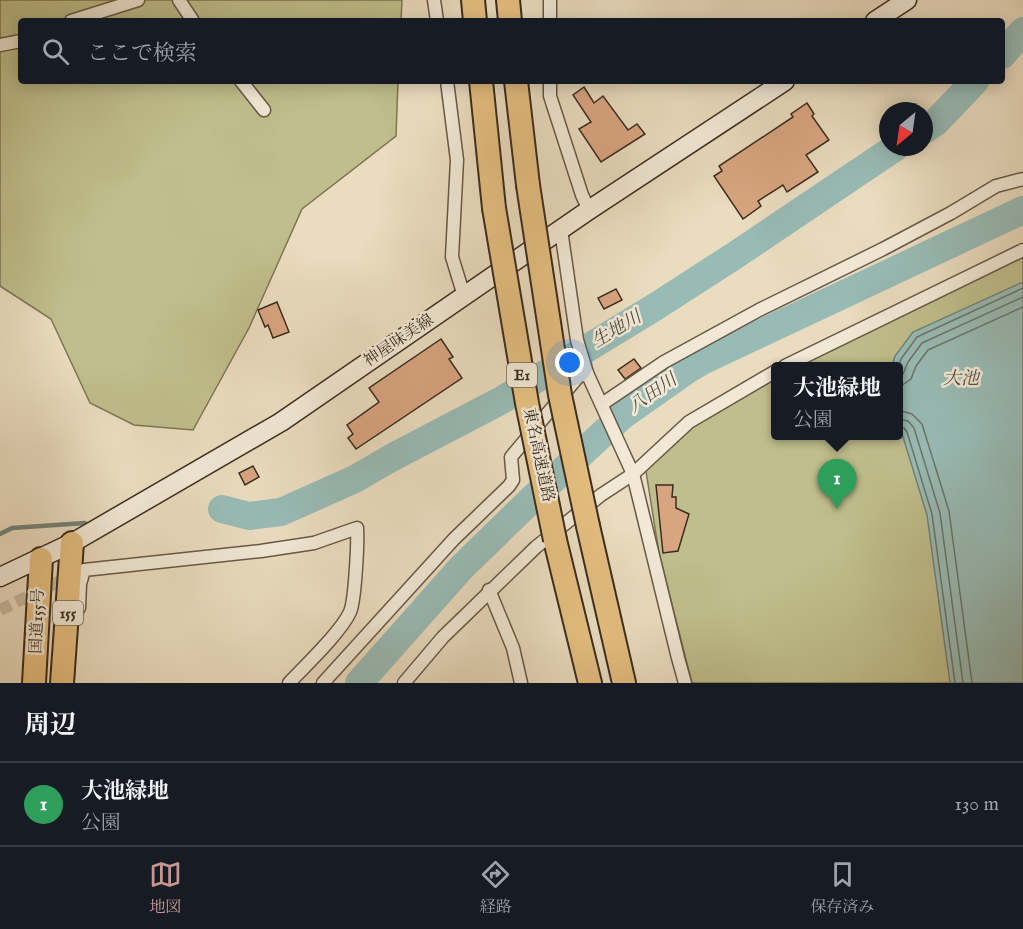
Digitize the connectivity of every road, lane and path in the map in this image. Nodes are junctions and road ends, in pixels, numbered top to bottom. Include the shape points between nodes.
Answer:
1 (138, 0) edge
2 (179, 0) edge
3 (434, 0) edge
4 (473, 0) edge
5 (508, 0) edge
6 (550, 0) edge
7 (907, 0) edge
8 (81, 18) edge
9 (191, 18) edge
10 (437, 18) edge
11 (475, 18) edge
12 (510, 18) edge
13 (550, 18) edge
14 (880, 18) edge
15 (18, 42) edge
16 (0, 45) edge
17 (243, 84) edge
18 (447, 84) edge
19 (481, 84) edge
20 (516, 84) edge
21 (550, 84) edge
22 (780, 84) edge
23 (264, 110) dead end
24 (1023, 179) edge
25 (589, 210) junction
26 (561, 230) junction
27 (1023, 250) edge
28 (464, 296) junction
29 (793, 362) edge
30 (587, 374) junction
31 (771, 374) edge
32 (602, 404) junction
33 (633, 474) junction
34 (72, 543) junction
35 (41, 559) junction
36 (0, 577) edge
37 (489, 590) junction
38 (34, 683) edge
39 (62, 683) edge
40 (73, 683) edge
41 (289, 683) edge
42 (323, 683) edge
43 (404, 683) edge
44 (521, 683) edge
45 (590, 683) edge
46 (624, 683) edge
47 (685, 683) edge

1 - 8 street
2 - 9 street
3 - 10 street
4 - 11 highway
5 - 12 highway
6 - 13 street
7 - 14 main road
15 - 16 street
17 - 23 street
18 - 28 street via 457,160 452,257
19 - 45 highway, 東名高速道路 / E1, bridge via 494,208 527,404
20 - 46 highway, 東名高速道路 / E1, bridge via 560,395
21 - 25 street via 550,96
22 - 25 main road, 神屋味美線
24 - 32 street via 996,186 883,249 759,310 664,362
25 - 26 main road, 神屋味美線
26 - 28 main road, 神屋味美線
26 - 30 street via 577,340
27 - 29 street
28 - 34 main road, 神屋味美線 via 281,422
30 - 32 street
30 - 42 street via 578,377 511,457 513,480 509,486 454,539
31 - 33 street via 689,422
32 - 33 street
33 - 37 street via 536,547
33 - 47 street
34 - 35 main road, 神屋味美線
34 - 39 highway, 国道155号 / 155
35 - 36 main road, 神屋味美線
35 - 38 highway, 国道155号 / 155
37 - 43 street
37 - 44 street via 513,648
40 - 41 street via 84,570 314,543 357,528 350,611

